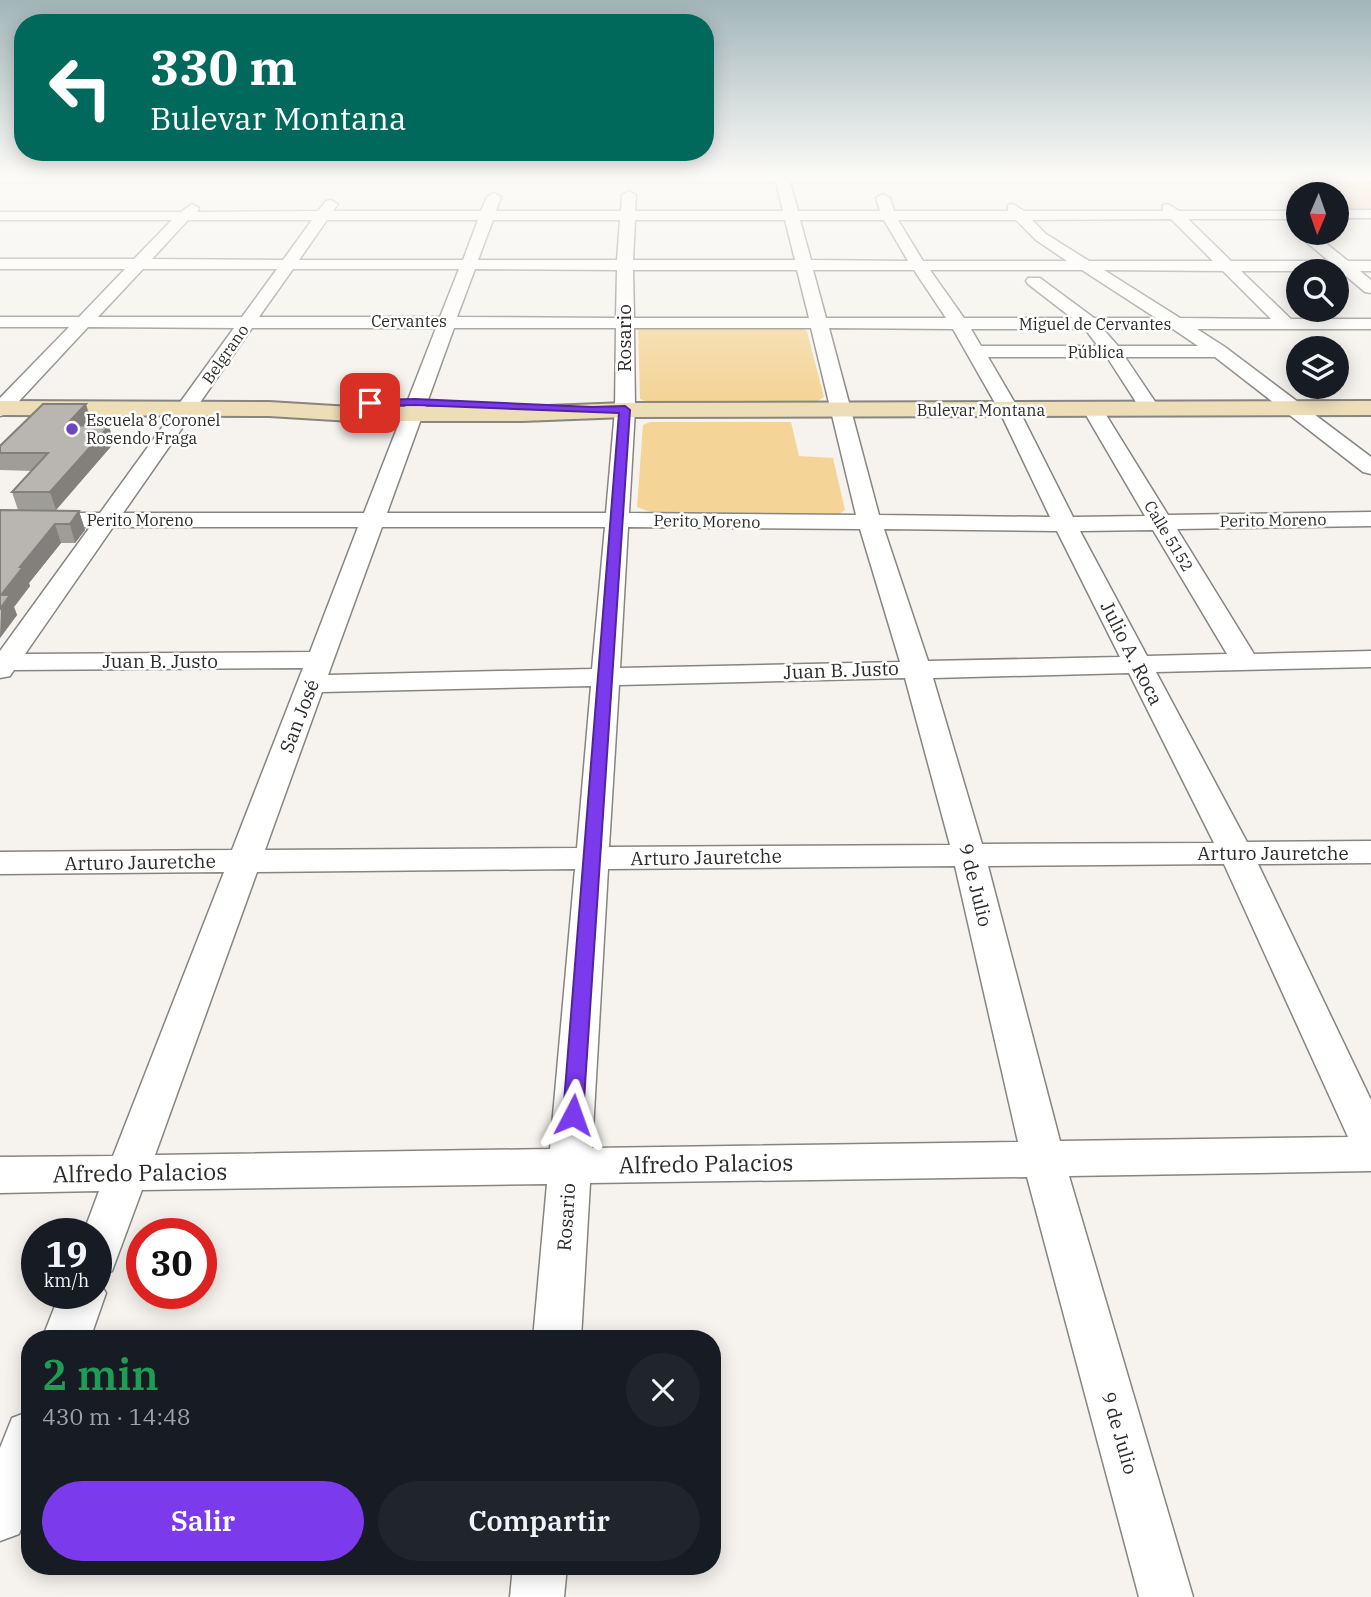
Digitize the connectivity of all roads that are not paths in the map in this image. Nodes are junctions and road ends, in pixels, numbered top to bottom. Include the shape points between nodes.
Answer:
1 (153, 249) edge
2 (300, 249) edge
3 (474, 249) edge
4 (626, 249) edge
5 (800, 249) edge
6 (909, 249) edge
7 (1058, 249) edge
8 (1209, 249) edge
9 (469, 263) junction
10 (625, 263) junction
11 (0, 264) edge
12 (138, 264) junction
13 (289, 264) junction
14 (804, 265) junction
15 (918, 265) junction
16 (1085, 266) junction
17 (1227, 266) junction
18 (1286, 266) edge
19 (1349, 266) edge
20 (1371, 266) edge
21 (1349, 270) edge
22 (1034, 281) dead end
23 (1371, 288) edge
24 (247, 321) junction
25 (447, 321) junction
26 (624, 321) junction
27 (0, 322) edge
28 (83, 322) junction
29 (819, 324) junction
30 (959, 324) junction
31 (1090, 324) junction
32 (1177, 324) junction
33 (1286, 324) junction
34 (1371, 324) edge
35 (1219, 351) junction
36 (973, 352) junction
37 (1113, 352) junction
38 (187, 407) junction
39 (1, 408) edge
40 (413, 408) junction
41 (1371, 408) edge
42 (1150, 409) junction
43 (1298, 409) junction
44 (625, 410) junction
45 (1009, 410) junction
46 (1093, 410) junction
47 (842, 411) junction
48 (1371, 467) edge
49 (1371, 519) edge
50 (0, 520) edge
51 (107, 520) junction
52 (373, 520) junction
53 (617, 520) junction
54 (1160, 522) junction
55 (870, 524) junction
56 (1065, 524) junction
57 (1371, 659) edge
58 (1245, 662) junction
59 (1138, 664) junction
60 (2, 665) edge
61 (916, 668) junction
62 (316, 672) junction
63 (605, 676) junction
64 (1371, 852) edge
65 (1236, 853) junction
66 (969, 855) junction
67 (592, 859) junction
68 (244, 861) junction
69 (0, 863) edge
70 (1371, 1143) edge
71 (1371, 1154) edge
72 (1043, 1159) junction
73 (569, 1166) junction
74 (128, 1173) junction
75 (0, 1175) edge
76 (111, 1218) edge
77 (77, 1309) edge
78 (69, 1330) edge
79 (557, 1330) edge
80 (21, 1459) edge
81 (0, 1515) edge
82 (539, 1575) edge
83 (537, 1597) edge
84 (1166, 1597) edge

1 - 12 street
2 - 13 street, Belgrano
3 - 9 street, San José
4 - 10 street, Rosario
5 - 14 street, 9 de Julio
6 - 15 street, Julio A. Roca
7 - 16 street
8 - 17 street
9 - 10 street
9 - 13 street
9 - 25 street, San José
10 - 14 street
10 - 26 street, Rosario
11 - 12 street
12 - 13 street
12 - 28 street
13 - 24 street, Belgrano
14 - 15 street
14 - 29 street, 9 de Julio
15 - 16 street
15 - 30 street, Julio A. Roca
16 - 17 street
16 - 32 street
17 - 18 street
17 - 33 street
19 - 20 street
21 - 23 street
22 - 31 street
24 - 25 street, Cervantes
24 - 28 street, Cervantes
24 - 38 street, Belgrano
25 - 26 street, Cervantes
25 - 40 street, San José
26 - 29 street, Cervantes
26 - 44 street, Rosario
27 - 28 street, Cervantes
28 - 39 street
29 - 30 street, Miguel de Cervantes
29 - 47 street, 9 de Julio
30 - 31 street, Miguel de Cervantes
30 - 36 street, Julio A. Roca
31 - 32 street, Miguel de Cervantes
31 - 37 street
32 - 33 street, Miguel de Cervantes
32 - 35 street
33 - 34 street, Miguel de Cervantes
35 - 37 street, Pública
35 - 43 street
36 - 37 street, Pública
36 - 45 street, Julio A. Roca
37 - 42 street
38 - 39 main road, Bulevar Montana
38 - 40 main road, Bulevar Montana via 327,413
38 - 51 street, Belgrano
40 - 44 main road, Bulevar Montana
40 - 52 street, San José
41 - 43 main road, Bulevar Montana
42 - 43 main road, Bulevar Montana
42 - 46 main road, Bulevar Montana
43 - 48 street
44 - 47 main road, Bulevar Montana
44 - 53 street, Rosario
45 - 46 main road, Bulevar Montana
45 - 47 main road, Bulevar Montana
45 - 56 street, Julio A. Roca
46 - 54 street, Calle 5152
47 - 55 street, 9 de Julio
49 - 54 street, Perito Moreno
50 - 51 street, Perito Moreno
51 - 52 street, Perito Moreno
51 - 60 street, Belgrano
52 - 53 street, Perito Moreno
52 - 62 street, San José
53 - 55 street, Perito Moreno
53 - 63 street, Rosario
54 - 56 street, Perito Moreno
54 - 58 street, Calle 5152
55 - 56 street, Perito Moreno
55 - 61 street, 9 de Julio
56 - 59 street, Julio A. Roca
57 - 58 street, Juan B. Justo
58 - 59 street, Juan B. Justo
59 - 61 street, Juan B. Justo
59 - 65 street, Julio A. Roca
60 - 62 street, Juan B. Justo
61 - 63 street, Juan B. Justo
61 - 66 street, 9 de Julio
62 - 63 street, Juan B. Justo
62 - 68 street, San José
63 - 67 street, Rosario
64 - 65 street, Arturo Jauretche
65 - 66 street, Arturo Jauretche
65 - 70 street, Julio A. Roca
66 - 67 street, Arturo Jauretche
66 - 72 street, 9 de Julio
67 - 68 street, Arturo Jauretche
67 - 73 street, Rosario
68 - 69 street, Arturo Jauretche
68 - 74 street, San José
71 - 72 street, Alfredo Palacios
72 - 73 street, Alfredo Palacios
72 - 84 street, 9 de Julio
73 - 74 street, Alfredo Palacios
73 - 79 street, Rosario
74 - 75 street, Alfredo Palacios
74 - 76 street, San José
77 - 78 street
80 - 81 street
82 - 83 street

